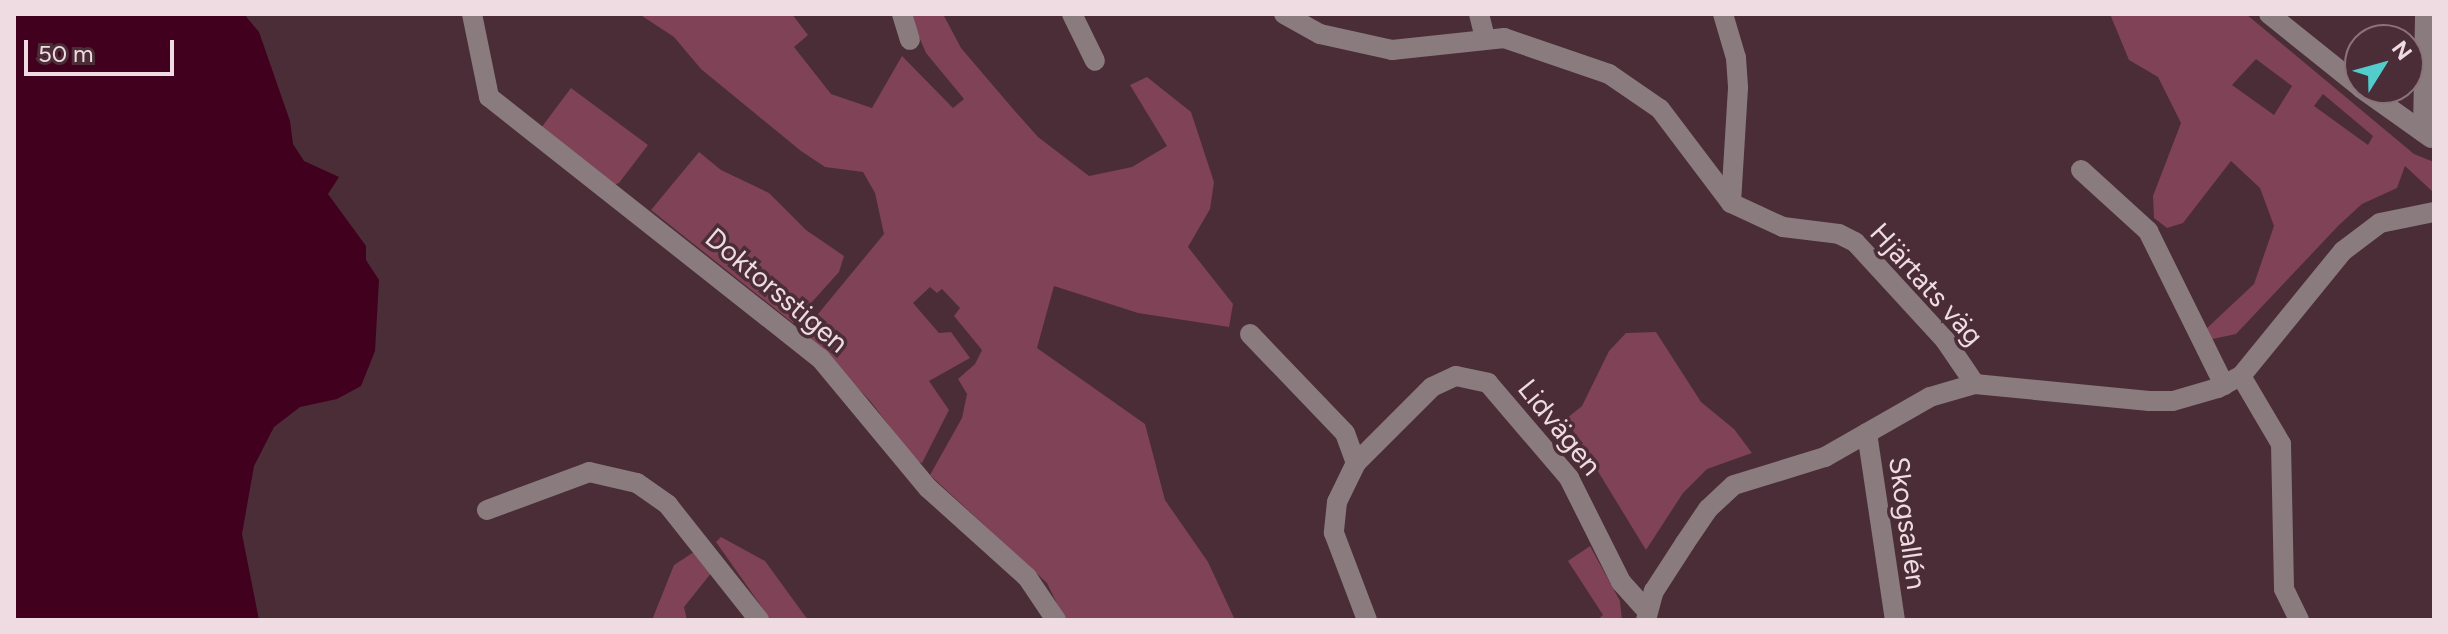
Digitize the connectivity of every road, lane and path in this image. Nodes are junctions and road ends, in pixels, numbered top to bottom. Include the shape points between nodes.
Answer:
1 (472, 14) edge
2 (902, 14) edge
3 (1072, 14) edge
4 (1284, 14) edge
5 (1479, 14) edge
6 (1723, 14) edge
7 (2269, 14) edge
8 (2425, 14) edge
9 (1485, 38) junction
10 (910, 40) dead end
11 (1095, 61) dead end
12 (2344, 75) edge
13 (2383, 104) edge
14 (2429, 136) edge
15 (2081, 170) dead end
16 (1731, 203) junction
17 (2434, 212) edge
18 (1250, 334) dead end
19 (2233, 381) junction
20 (1975, 384) junction
21 (1867, 433) junction
22 (1356, 463) junction
23 (487, 510) dead end
24 (1646, 615) edge
25 (759, 620) edge
26 (1056, 620) edge
27 (1367, 620) edge
28 (1895, 620) edge
29 (2299, 620) edge

1 - 26 street, Doktorsstigen via 489,97 820,358 928,488 1027,577
2 - 10 street
3 - 11 street
4 - 9 street, Hjärtats väg via 1320,34 1392,50 1436,49
5 - 9 street
6 - 16 street via 1738,88
7 - 12 street
8 - 14 street
9 - 16 street, Hjärtats väg via 1549,50 1637,91 1660,109
13 - 14 street
15 - 19 street via 2148,231
16 - 20 street, Hjärtats väg via 1783,227 1839,234 1855,242 1945,340
17 - 19 street via 2380,223 2343,251
18 - 22 street via 1324,406 1345,433
19 - 20 street via 2173,401
19 - 29 street via 2281,444 2284,589
20 - 21 street via 1930,397
21 - 24 street via 1803,466 1748,477 1718,498
21 - 28 street, Skogsallén
22 - 24 street, Lidvägen via 1432,387 1456,376 1488,383 1569,478 1621,582
22 - 27 street, Lidvägen via 1337,502 1334,533
23 - 25 street via 589,472 637,483 668,505

